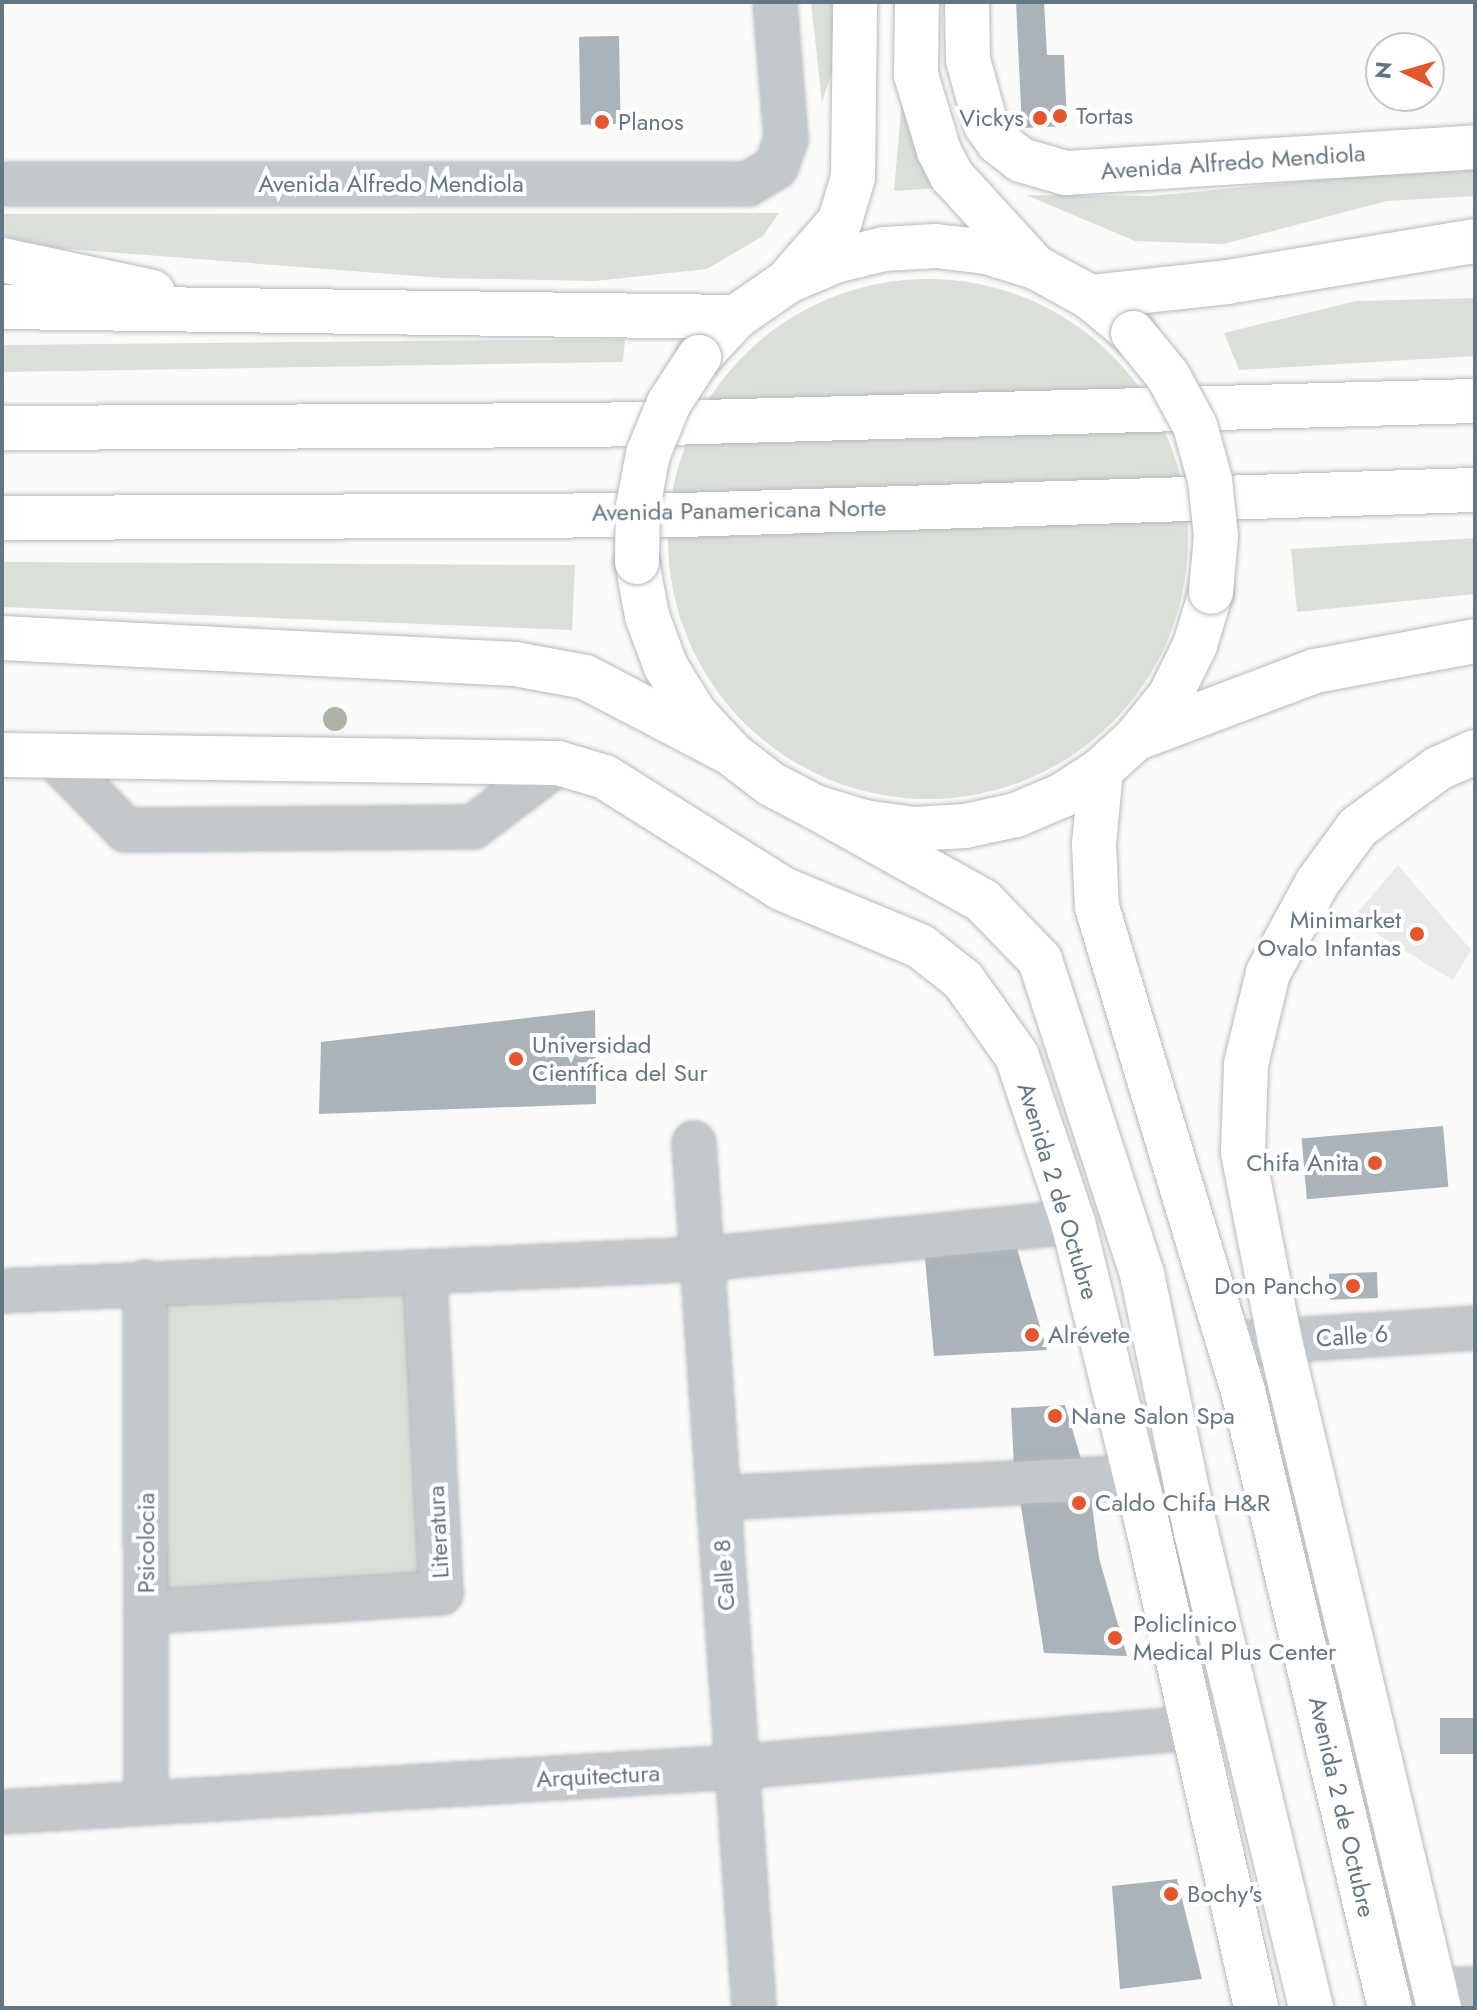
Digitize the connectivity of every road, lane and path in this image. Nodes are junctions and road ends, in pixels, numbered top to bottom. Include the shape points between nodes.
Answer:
1 (775, 2) edge
2 (855, 2) edge
3 (917, 2) edge
4 (967, 2) edge
5 (1475, 147) edge
6 (2, 184) edge
7 (1475, 241) edge
8 (2, 260) edge
9 (1035, 267) junction
10 (788, 281) junction
11 (1090, 297) junction
12 (2, 307) edge
13 (233, 311) junction
14 (736, 317) junction
15 (1475, 401) edge
16 (2, 428) edge
17 (1475, 490) edge
18 (2, 518) edge
19 (2, 638) edge
20 (50, 640) junction
21 (1475, 641) edge
22 (2, 653) edge
23 (1135, 739) junction
24 (1475, 752) edge
25 (732, 754) junction
26 (2, 755) edge
27 (53, 756) junction
28 (558, 763) junction
29 (1101, 770) junction
30 (815, 807) junction
31 (694, 1143) dead end
32 (1073, 1222) junction
33 (1135, 1250) junction
34 (702, 1259) junction
35 (1084, 1267) junction
36 (425, 1272) junction
37 (145, 1282) junction
38 (2, 1291) edge
39 (1475, 1328) edge
40 (1280, 1341) junction
41 (1230, 1344) junction
42 (1136, 1477) junction
43 (719, 1498) junction
44 (146, 1612) junction
45 (1193, 1728) junction
46 (737, 1767) junction
47 (146, 1803) junction
48 (2, 1812) edge
49 (1450, 1996) edge
50 (754, 2008) edge
51 (1256, 2008) edge
52 (1311, 2008) edge
53 (1390, 2008) edge

1 - 6 street, Avenida Alfredo Mendiola via 786,139 776,167 748,184
2 - 10 main road via 853,177 840,221
3 - 9 main road via 916,75 939,151 952,176
4 - 5 main road, Avenida Alfredo Mendiola via 968,60 976,99 998,142 1021,160 1066,173
7 - 11 main road via 1227,282
8 - 13 main road
9 - 10 main road via 986,252 936,246 884,249 835,261
9 - 11 main road
10 - 14 main road
11 - 23 main road, bridge via 1133,333 1168,376 1195,426 1210,480 1216,536 1211,592 1195,645 1170,696
12 - 13 main road
13 - 14 main road
14 - 25 main road, bridge via 699,357 669,403 648,454 638,507 637,562 647,616 666,667 695,714
15 - 16 main road via 593,425
17 - 18 main road, Avenida Panamericana Norte via 682,515
19 - 20 main road
20 - 22 main road
20 - 25 main road via 515,664 585,677
21 - 23 main road via 1315,671
23 - 29 main road
24 - 40 main road, Avenida 2 de Octubre via 1439,768 1358,827 1317,883 1268,973 1246,1064 1243,1152
25 - 30 main road via 771,784
26 - 27 main road
27 - 28 main road
27 - 28 street via 126,830 473,827
28 - 32 main road, Avenida 2 de Octubre via 605,777 783,889 920,946 963,980 1017,1056
29 - 30 main road via 1063,795 1016,815 965,826 914,829 864,822
29 - 41 main road, Avenida 2 de Octubre via 1094,844 1097,907
30 - 33 main road via 983,901 1040,960
31 - 34 street, Calle 8
32 - 34 street
32 - 35 main road, Avenida 2 de Octubre
33 - 35 main road
33 - 52 main road via 1196,1532
34 - 36 street
34 - 43 street, Calle 8
35 - 42 main road, Avenida 2 de Octubre
36 - 37 street
36 - 44 street, Literatura via 441,1593
37 - 38 street
37 - 44 street, Psicolocia
39 - 40 street, Calle 6
40 - 41 street, Calle 6
40 - 49 main road, Avenida 2 de Octubre
41 - 53 main road, Avenida 2 de Octubre
42 - 43 street
42 - 45 main road, Avenida 2 de Octubre
43 - 46 street, Calle 8
44 - 47 street, Psicolocia
45 - 46 street, Arquitectura
45 - 51 main road, Avenida 2 de Octubre
46 - 47 street, Arquitectura
46 - 50 street, Calle 8
47 - 48 street, Arquitectura

